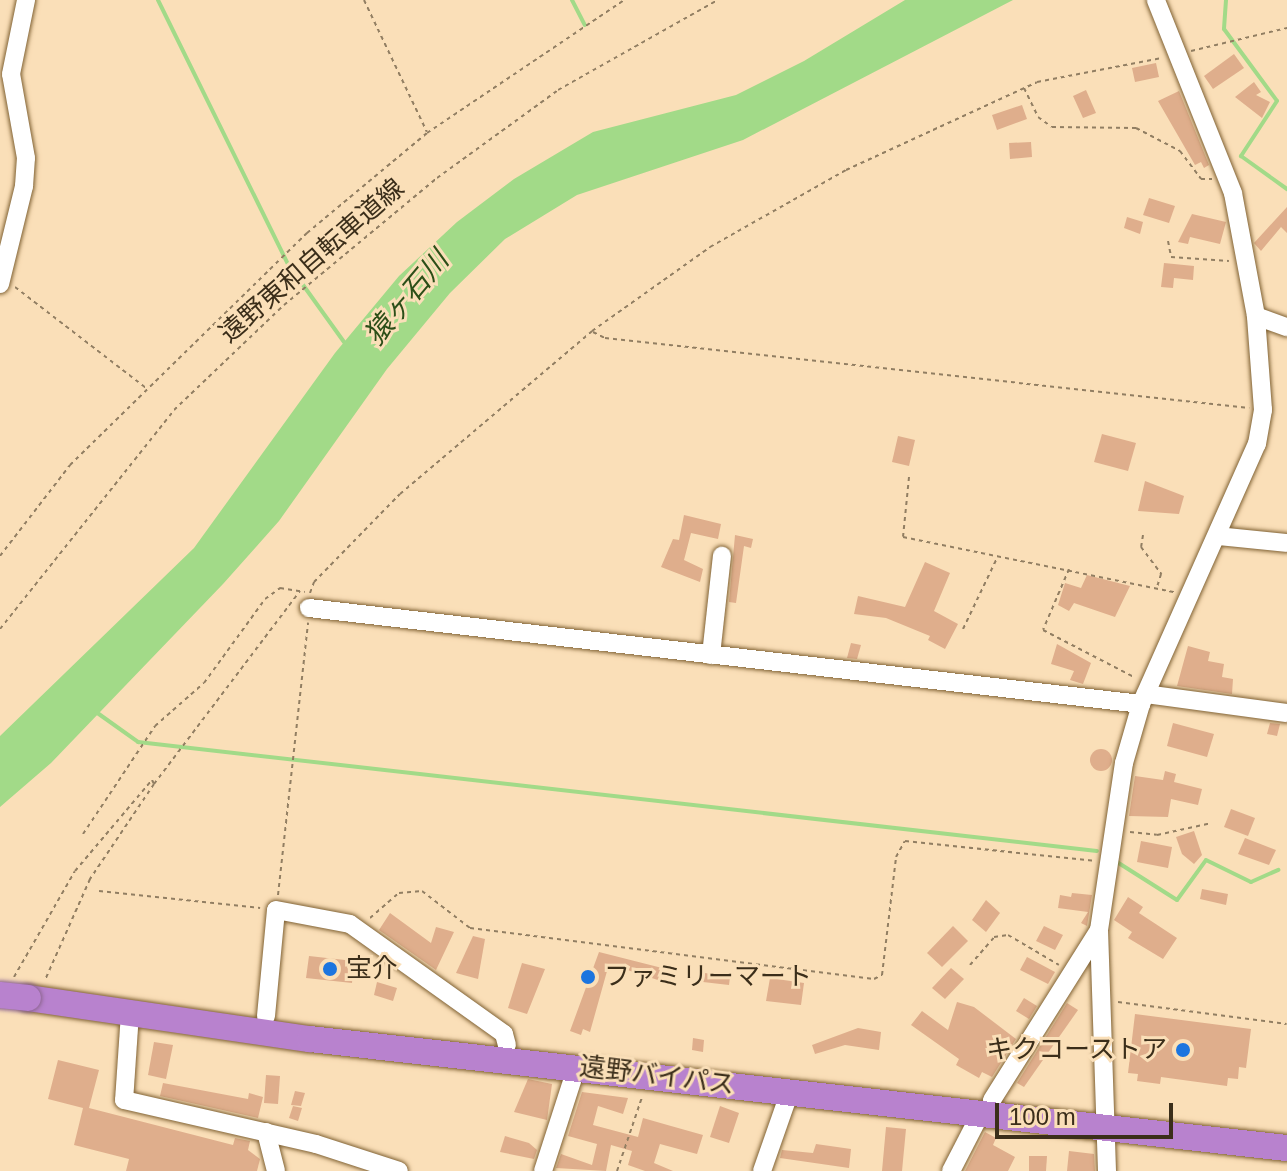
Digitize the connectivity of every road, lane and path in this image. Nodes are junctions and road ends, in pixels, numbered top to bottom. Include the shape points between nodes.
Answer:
1 (26, 0) edge
2 (364, 0) edge
3 (624, 0) edge
4 (718, 0) edge
5 (1156, 0) edge
6 (1287, 28) edge
7 (1175, 50) junction
8 (1024, 88) junction
9 (427, 133) junction
10 (1229, 180) junction
11 (1168, 241) dead end
12 (5, 246) edge
13 (1246, 262) junction
14 (0, 283) edge
15 (1256, 316) junction
16 (1287, 327) edge
17 (592, 331) junction
18 (147, 389) junction
19 (1263, 410) junction
20 (909, 477) dead end
21 (1143, 535) dead end
22 (1218, 536) junction
23 (1287, 543) edge
24 (998, 555) junction
25 (0, 556) edge
26 (722, 556) dead end
27 (1069, 569) dead end
28 (1157, 588) junction
29 (301, 590) junction
30 (1191, 595) junction
31 (309, 608) joint
32 (0, 629) edge
33 (963, 629) dead end
34 (711, 655) junction
35 (1145, 694) junction
36 (1287, 713) edge
37 (154, 784) junction
38 (1212, 823) dead end
39 (1113, 829) junction
40 (83, 834) dead end
41 (1108, 863) junction
42 (99, 891) dead end
43 (276, 910) junction
44 (350, 924) junction
45 (1099, 930) junction
46 (970, 965) dead end
47 (1074, 972) junction
48 (18, 995) edge
49 (1103, 1000) junction
50 (130, 1013) junction
51 (266, 1016) junction
52 (1287, 1024) edge
53 (507, 1045) junction
54 (577, 1066) junction
55 (650, 1075) junction
56 (790, 1091) junction
57 (986, 1107) junction
58 (1108, 1120) junction
59 (266, 1132) junction
60 (1287, 1134) edge
61 (1287, 1148) edge
62 (276, 1171) edge
63 (399, 1171) edge
64 (543, 1171) edge
65 (617, 1171) edge
66 (762, 1171) edge
67 (951, 1171) edge
68 (1107, 1171) edge

1 - 12 street via 11,74 26,158
2 - 9 path
3 - 9 path
4 - 32 path, 遠野東和自転車道線 via 558,90 437,178 298,292 174,410
5 - 7 street
6 - 7 path
7 - 8 path
7 - 10 street
8 - 10 path via 1038,117 1052,127 1136,128 1180,151 1201,179
8 - 17 path via 769,210
9 - 18 path via 307,233
10 - 13 street
11 - 13 path via 1171,257
12 - 14 street
13 - 15 street
14 - 18 path
15 - 16 street
15 - 19 street
17 - 19 path via 605,338
17 - 29 path via 400,494 314,582 310,594
18 - 25 path via 70,465
19 - 22 street via 1257,444
20 - 24 path via 903,537
21 - 28 path via 1141,547 1161,574
22 - 23 street
22 - 30 street
24 - 28 path
24 - 33 path
26 - 34 street
27 - 35 path via 1043,630
28 - 30 path
29 - 37 path
29 - 40 path via 280,588 265,599 204,683 155,726
30 - 35 street
31 - 34 street
31 - 43 path
34 - 35 street
35 - 36 street
35 - 39 street
37 - 48 path
37 - 48 path via 149,779 143,784 75,871
38 - 39 path via 1157,835
39 - 41 street
41 - 44 path via 905,841 896,857 882,975 874,979 470,928 438,900 408,890 385,903 375,917
41 - 45 street
42 - 43 path
43 - 44 street
43 - 51 street
44 - 53 street via 504,1034
45 - 47 street
45 - 49 street
46 - 47 path via 994,937 1008,935
47 - 57 street
48 - 50 highway, 遠野バイパス
48 - 51 highway, 遠野バイパス
49 - 52 path
49 - 58 street
50 - 54 highway, 遠野バイパス
50 - 59 street via 124,1100
51 - 53 highway, 遠野バイパス
53 - 57 highway, 遠野バイパス
54 - 55 highway, 遠野バイパス
54 - 64 street
55 - 56 highway, 遠野バイパス
55 - 65 path
56 - 57 highway, 遠野バイパス
56 - 66 street
57 - 58 highway, 遠野バイパス
57 - 67 street
58 - 60 highway, 遠野バイパス
58 - 61 highway, 遠野バイパス
58 - 68 street
59 - 62 street
59 - 63 street

